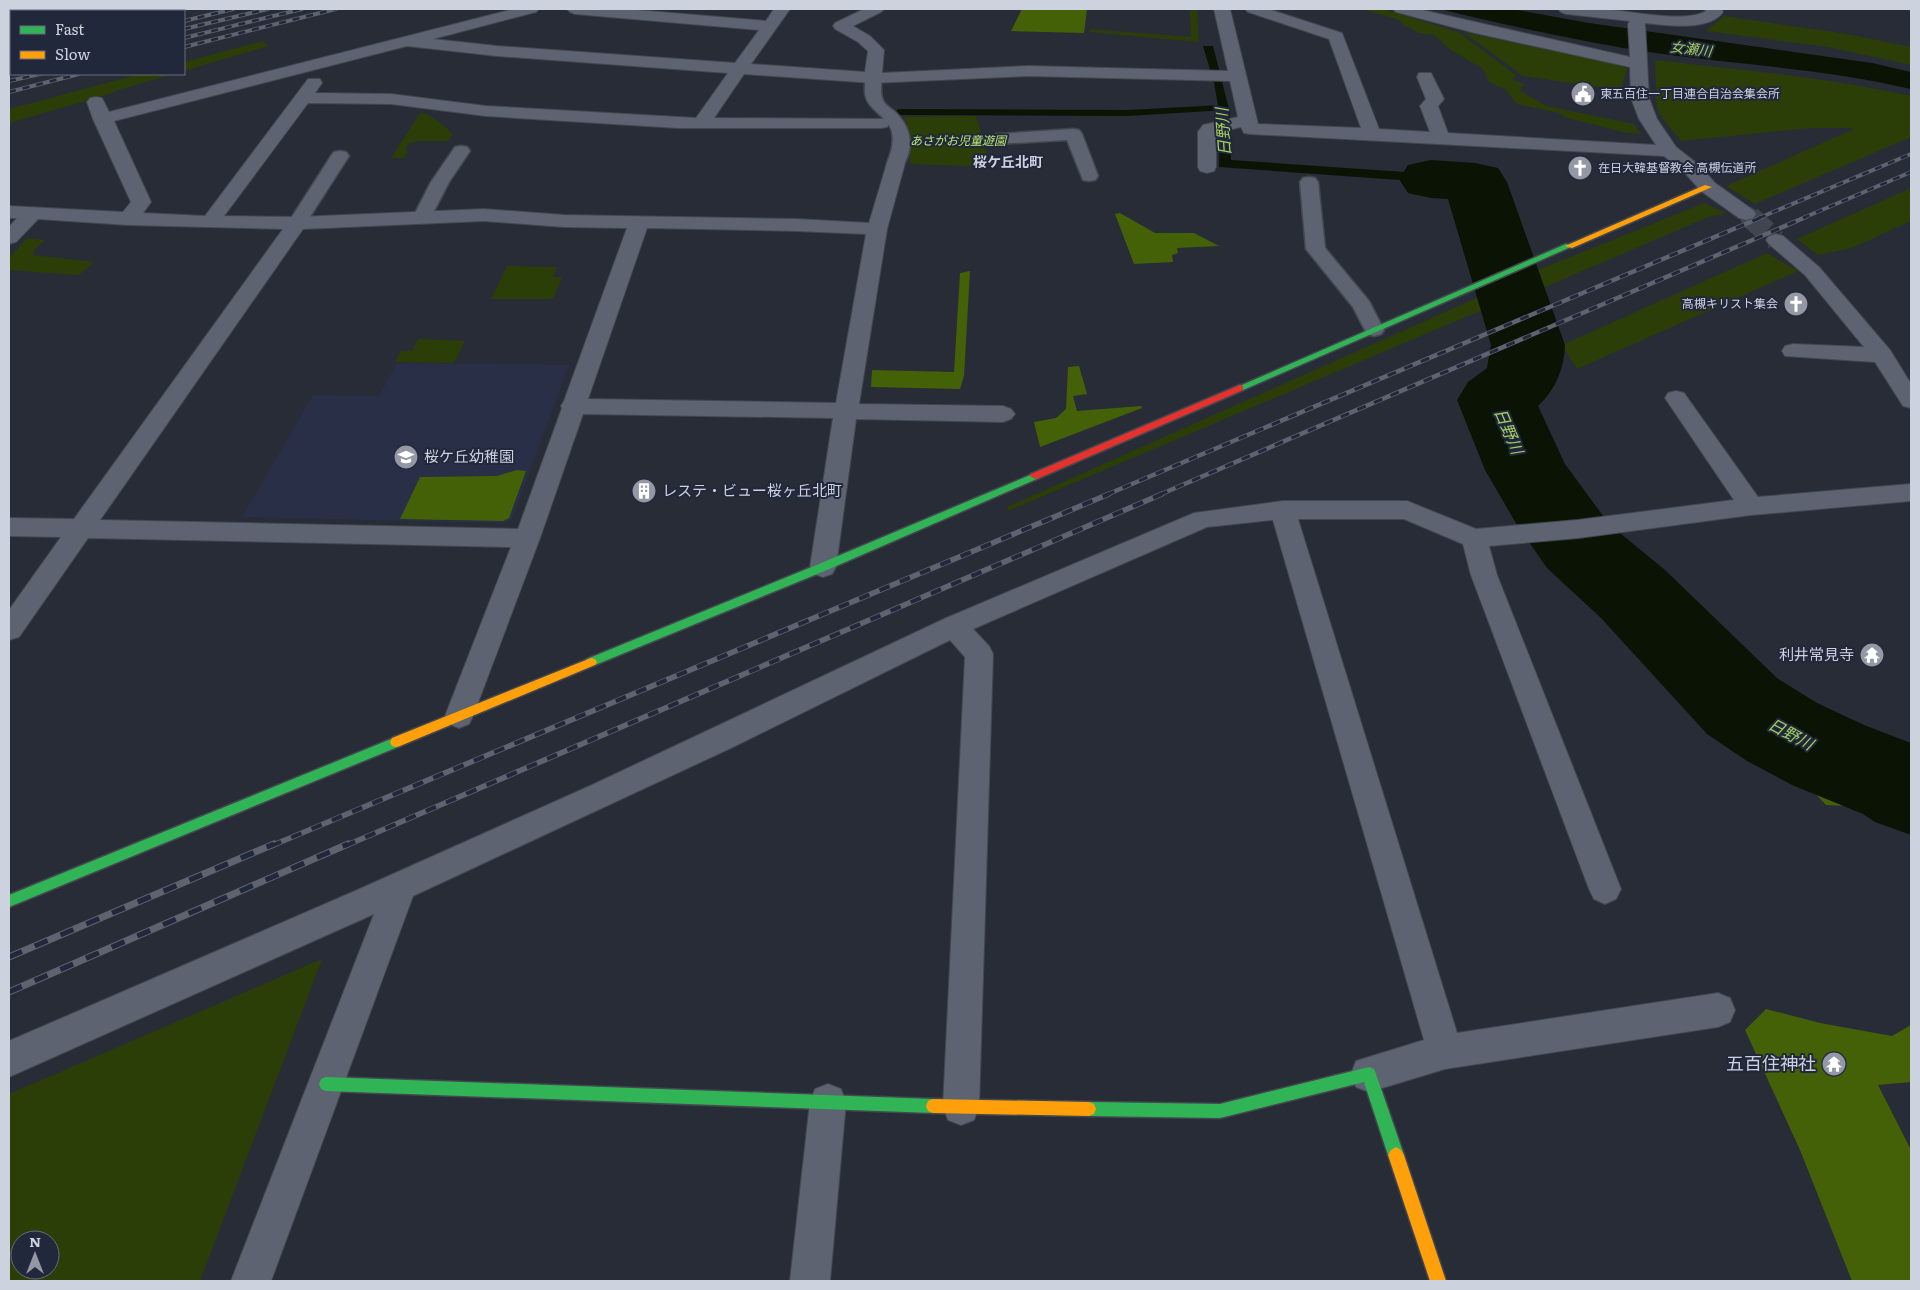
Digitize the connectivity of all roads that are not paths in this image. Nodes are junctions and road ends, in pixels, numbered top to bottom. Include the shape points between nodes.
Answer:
1 (530, 9) edge
2 (575, 9) edge
3 (782, 9) edge
4 (876, 9) edge
5 (1222, 9) edge
6 (1254, 9) edge
7 (1401, 9) edge
8 (1566, 9) edge
9 (1712, 9) edge
10 (1638, 21) junction
11 (769, 26) junction
12 (408, 41) junction
13 (332, 59) junction
14 (1637, 60) junction
15 (740, 68) junction
16 (1232, 76) junction
17 (1425, 77) dead end
18 (873, 78) junction
19 (303, 98) junction
20 (95, 102) dead end
21 (102, 118) junction
22 (1242, 120) junction
23 (701, 123) junction
24 (881, 123) dead end
25 (1372, 134) junction
26 (1441, 138) junction
27 (998, 139) dead end
28 (461, 151) dead end
29 (1670, 151) junction
30 (340, 156) dead end
31 (896, 163) joint
32 (1208, 167) dead end
33 (1089, 176) dead end
34 (1309, 182) dead end
35 (1708, 187) junction
36 (9, 212) edge
37 (32, 213) junction
38 (1746, 214) tunnel mouth
39 (422, 217) junction
40 (128, 219) junction
41 (210, 222) junction
42 (297, 223) junction
43 (639, 223) junction
44 (877, 228) junction
45 (9, 238) edge
46 (1776, 240) tunnel mouth
47 (1374, 330) junction
48 (1793, 351) dead end
49 (1882, 355) junction
50 (1676, 398) dead end
51 (1911, 401) edge
52 (572, 406) junction
53 (846, 411) junction
54 (1003, 414) dead end
55 (1911, 493) edge
56 (1751, 506) junction
57 (1284, 510) junction
58 (9, 527) edge
59 (82, 529) junction
60 (526, 538) junction
61 (1474, 538) junction
62 (823, 566) junction
63 (954, 626) junction
64 (9, 630) edge
65 (459, 716) junction
66 (400, 888) junction
67 (1605, 889) dead end
68 (9, 901) edge
69 (1718, 1010) dead end
70 (1445, 1052) junction
71 (9, 1059) edge
72 (1369, 1074) junction
73 (326, 1084) junction
74 (828, 1102) junction
75 (961, 1107) junction
76 (251, 1281) edge
77 (810, 1281) edge
78 (1438, 1281) edge

1 - 12 street
2 - 11 street
3 - 11 street
4 - 18 street via 841,26 876,50
5 - 16 street
6 - 25 street via 1336,36
7 - 14 street via 1475,28
8 - 10 street
9 - 10 street via 1716,12 1710,18
10 - 14 street
11 - 15 street
12 - 13 street
12 - 15 street via 497,51
13 - 19 street
13 - 21 street
14 - 29 street via 1643,109
15 - 18 street
15 - 23 street
16 - 18 street via 1092,80 999,71
16 - 22 street
17 - 26 street via 1435,99 1429,106
18 - 31 lane via 875,102 900,131 902,146
19 - 23 street via 391,99 486,111
19 - 41 street
20 - 21 street
21 - 40 street via 140,202
22 - 25 street via 1250,128
22 - 32 street via 1209,129
23 - 24 street
25 - 26 street
26 - 29 street
27 - 33 lane via 1073,134
28 - 39 lane
29 - 35 street
30 - 42 lane
31 - 44 street
34 - 47 lane via 1316,248 1362,305
35 - 38 street
35 - 47 street
36 - 37 street
37 - 40 street
37 - 45 street
39 - 42 street
39 - 43 street via 484,215
40 - 41 street
41 - 42 street
42 - 59 street
43 - 44 street
43 - 52 street
44 - 53 street
46 - 49 street via 1812,271
47 - 62 street
48 - 49 street
49 - 51 street
50 - 56 street
52 - 53 street
52 - 60 street
53 - 54 street
53 - 62 street
55 - 56 street
56 - 61 street
57 - 61 street via 1407,510
57 - 63 street via 1203,519
57 - 70 street
58 - 59 street
59 - 60 street
59 - 64 street
60 - 65 street
61 - 67 street via 1484,575
62 - 65 street
63 - 66 street via 788,709
63 - 75 street via 979,654
65 - 68 street
66 - 71 street
66 - 73 street
69 - 70 street
70 - 72 street
72 - 75 street via 1220,1111
72 - 78 street
73 - 74 street
73 - 76 street
74 - 75 street
74 - 77 street

